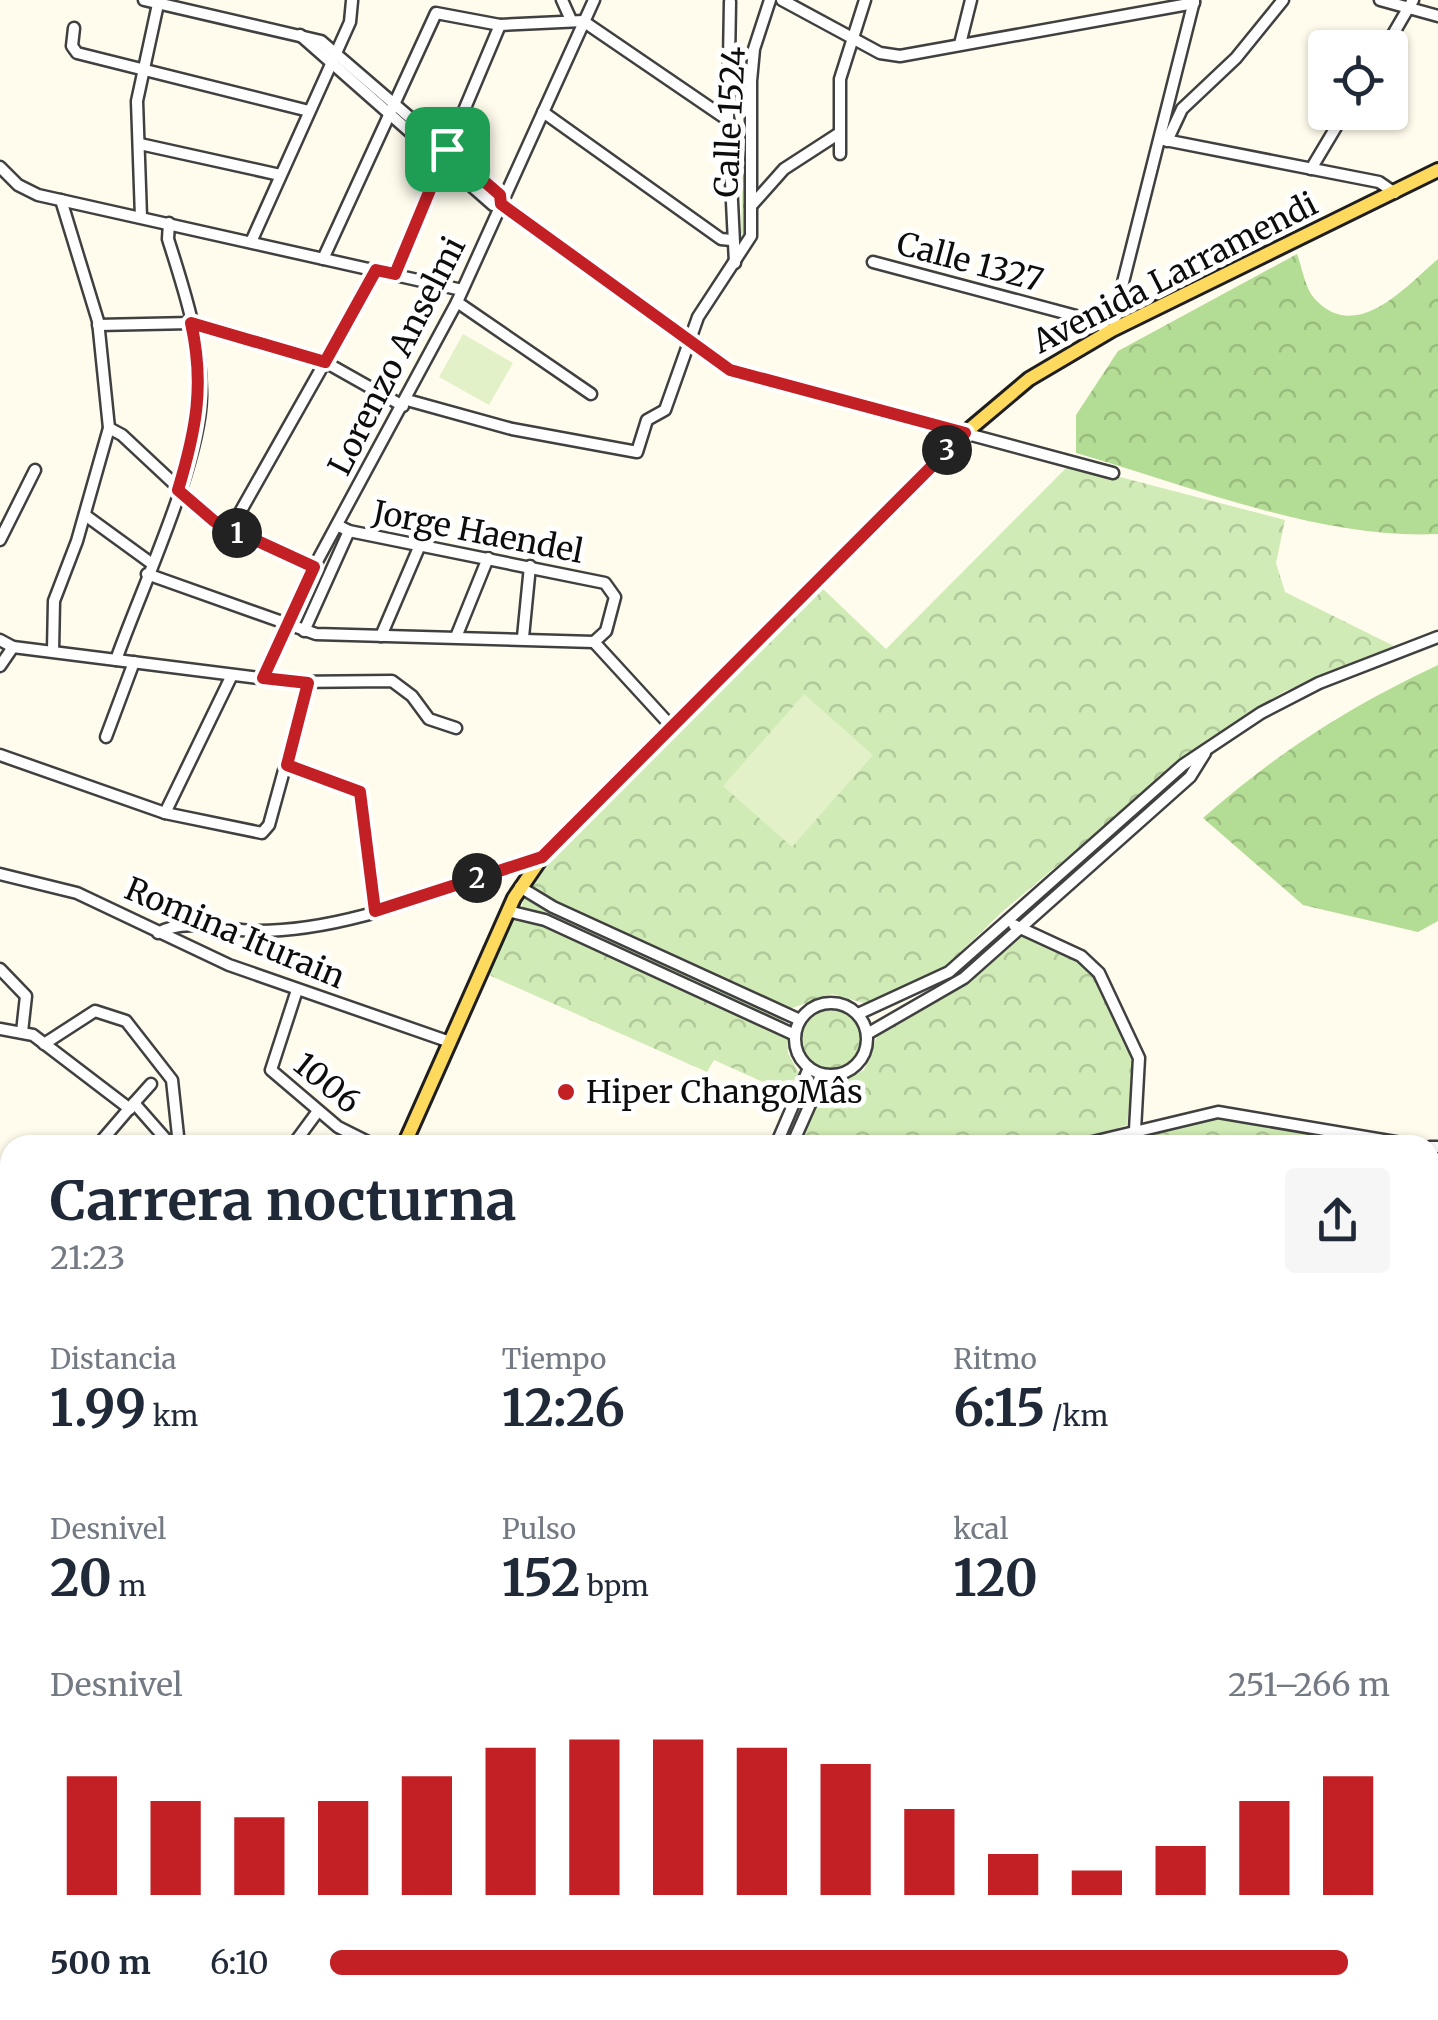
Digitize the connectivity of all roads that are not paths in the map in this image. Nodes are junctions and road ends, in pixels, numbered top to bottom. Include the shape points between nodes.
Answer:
1 (144, 0) edge
2 (562, 0) edge
3 (594, 0) edge
4 (770, 0) edge
5 (782, 0) edge
6 (866, 0) edge
7 (972, 0) edge
8 (1283, 0) edge
9 (1380, 0) edge
10 (352, 1) edge
11 (1194, 1) edge
12 (730, 2) edge
13 (158, 4) junction
14 (1411, 4) edge
15 (1438, 16) edge
16 (577, 21) junction
17 (500, 25) junction
18 (74, 28) dead end
19 (1395, 30) edge
20 (853, 39) junction
21 (960, 44) junction
22 (333, 59) junction
23 (142, 70) junction
24 (751, 80) junction
25 (729, 86) junction
26 (390, 107) junction
27 (309, 111) junction
28 (543, 112) junction
29 (728, 120) junction
30 (1334, 130) edge
31 (838, 134) junction
32 (1164, 140) junction
33 (140, 144) junction
34 (447, 149) junction
35 (840, 154) dead end
36 (442, 162) junction
37 (0, 167) edge
38 (1311, 168) junction
39 (1438, 170) edge
40 (280, 175) junction
41 (1395, 193) junction
42 (61, 200) junction
43 (501, 204) junction
44 (751, 206) junction
45 (140, 217) junction
46 (169, 224) junction
47 (731, 240) junction
48 (251, 242) junction
49 (323, 259) junction
50 (873, 262) dead end
51 (735, 263) junction
52 (376, 270) junction
53 (395, 274) junction
54 (459, 296) junction
55 (191, 323) junction
56 (98, 325) junction
57 (1111, 330) junction
58 (688, 341) junction
59 (325, 362) junction
60 (591, 394) dead end
61 (405, 403) junction
62 (109, 428) junction
63 (965, 433) junction
64 (35, 470) dead end
65 (1113, 473) dead end
66 (178, 490) junction
67 (85, 515) junction
68 (337, 525) junction
69 (230, 530) junction
70 (348, 531) junction
71 (0, 540) edge
72 (420, 545) junction
73 (488, 558) junction
74 (530, 566) junction
75 (314, 567) junction
76 (149, 568) junction
77 (286, 622) junction
78 (304, 631) junction
79 (381, 636) junction
80 (456, 637) junction
81 (523, 637) junction
82 (1438, 637) edge
83 (0, 640) edge
84 (594, 642) junction
85 (12, 647) junction
86 (54, 651) junction
87 (116, 660) junction
88 (134, 662) junction
89 (0, 666) edge
90 (232, 675) junction
91 (263, 678) junction
92 (308, 683) junction
93 (671, 726) junction
94 (456, 728) dead end
95 (106, 737) dead end
96 (1206, 752) junction
97 (0, 755) edge
98 (287, 765) junction
99 (165, 813) junction
100 (542, 857) junction
101 (0, 874) edge
102 (520, 888) junction
103 (375, 911) junction
104 (508, 911) junction
105 (1006, 918) junction
106 (1018, 928) junction
107 (158, 933) junction
108 (0, 968) edge
109 (297, 990) junction
110 (858, 1014) junction
111 (800, 1020) junction
112 (0, 1029) edge
113 (22, 1032) junction
114 (795, 1034) junction
115 (867, 1034) junction
116 (450, 1042) junction
117 (44, 1044) junction
118 (809, 1068) junction
119 (823, 1075) junction
120 (151, 1084) dead end
121 (132, 1106) junction
122 (318, 1111) junction
123 (1135, 1130) junction
124 (107, 1135) edge
125 (161, 1135) edge
126 (178, 1135) edge
127 (300, 1135) edge
128 (352, 1135) edge
129 (408, 1135) edge
130 (780, 1135) edge
131 (796, 1135) edge
132 (1117, 1135) edge
133 (1355, 1135) edge

1 - 13 street
2 - 16 street
3 - 16 street, Lorenzo Anselmi
4 - 24 street, Calle 1524
5 - 20 street
6 - 20 street
7 - 21 street
8 - 32 street via 1182,109
9 - 14 street
10 - 22 street
11 - 21 street
11 - 32 street
12 - 25 street
13 - 22 street via 300,36
13 - 23 street
14 - 15 street
14 - 19 street
16 - 17 street
16 - 28 street, Lorenzo Anselmi
16 - 29 street
17 - 26 street via 442,12 430,19
17 - 34 street
18 - 23 street via 77,53
20 - 21 street via 887,55
20 - 31 street via 839,88
22 - 26 street
22 - 27 street
23 - 27 street
23 - 33 street via 136,101
24 - 25 street
24 - 44 street, Calle 1524
25 - 29 street
26 - 34 street
26 - 36 street
26 - 49 street
27 - 40 street
28 - 43 street, Lorenzo Anselmi
28 - 47 street
29 - 47 street
30 - 38 street
31 - 35 street
31 - 44 street via 796,160
32 - 38 street
32 - 57 street
33 - 40 street
33 - 45 street
34 - 36 street
34 - 43 street via 500,195
36 - 43 street via 493,205
36 - 53 street
37 - 42 street via 29,192
38 - 41 street via 1378,182
39 - 41 main road, Avenida Larramendi
40 - 48 street
41 - 57 main road, Avenida Larramendi
42 - 45 street
42 - 56 street
43 - 54 street, Lorenzo Anselmi
43 - 58 street
44 - 51 street, Calle 1524 via 746,247
45 - 46 street
46 - 48 street
46 - 55 street
47 - 51 street
48 - 49 street
49 - 52 street
50 - 57 street, Calle 1327
51 - 58 street
52 - 53 street
52 - 59 street
53 - 54 street
54 - 60 street
54 - 61 street, Lorenzo Anselmi
55 - 56 street
55 - 59 street
55 - 66 street via 200,408
56 - 62 street
57 - 63 main road, Avenida Larramendi via 1012,391
58 - 61 street via 664,410 647,420 636,452
58 - 63 street via 746,377
59 - 61 street
59 - 69 street
61 - 68 street, Lorenzo Anselmi
62 - 66 street
62 - 67 street
63 - 65 street
63 - 93 main road, Avenida Larramendi
64 - 71 street
66 - 69 street
66 - 76 street
67 - 76 street
67 - 86 street via 54,601
68 - 70 street, Jorge Haendel
68 - 75 street, Lorenzo Anselmi
69 - 75 street
70 - 72 street, Jorge Haendel
70 - 78 street
72 - 73 street, Jorge Haendel
72 - 79 street
73 - 74 street, Jorge Haendel
73 - 80 street
74 - 81 street
74 - 84 street, Jorge Haendel via 610,586 616,597 606,631
75 - 77 street, Lorenzo Anselmi
76 - 77 street
76 - 87 street
77 - 78 street
77 - 91 street, Lorenzo Anselmi
78 - 79 street
79 - 80 street
80 - 81 street
81 - 84 street
82 - 96 street via 1299,692
83 - 85 street
84 - 93 street
85 - 86 street
85 - 89 street
86 - 87 street
87 - 88 street
88 - 90 street
88 - 95 street
90 - 91 street
90 - 99 street
91 - 92 street
92 - 94 street via 392,680 429,719
92 - 98 street
93 - 100 main road, Avenida Larramendi
96 - 105 street
96 - 106 street via 1190,777
97 - 99 street
98 - 99 street via 262,832
98 - 103 street via 360,792
100 - 102 main road, Avenida Larramendi
100 - 103 street
101 - 107 street, Romina Iturain via 77,893
102 - 104 main road, Avenida Larramendi
102 - 111 street
103 - 107 street via 271,931 176,925
104 - 114 street via 545,920
104 - 116 main road, Avenida Larramendi
105 - 106 street
105 - 110 street via 939,979
106 - 115 street via 955,986
106 - 123 street via 1081,956 1099,973 1139,1058
107 - 109 street, Romina Iturain
108 - 113 street via 26,996
109 - 116 street, Romina Iturain
109 - 122 street, 1006 via 270,1066
110 - 111 street via 824,1003
110 - 115 street
111 - 114 street
112 - 113 street
113 - 117 street
114 - 118 street via 797,1052
115 - 119 street via 856,1066
116 - 129 main road, Avenida Larramendi
117 - 121 street
117 - 126 street via 94,1012 126,1020 172,1080
118 - 119 street
118 - 130 street
119 - 131 street
120 - 121 street
121 - 124 street
121 - 125 street
122 - 127 street
122 - 128 street, 1006
123 - 132 street
123 - 133 street via 1230,1113

